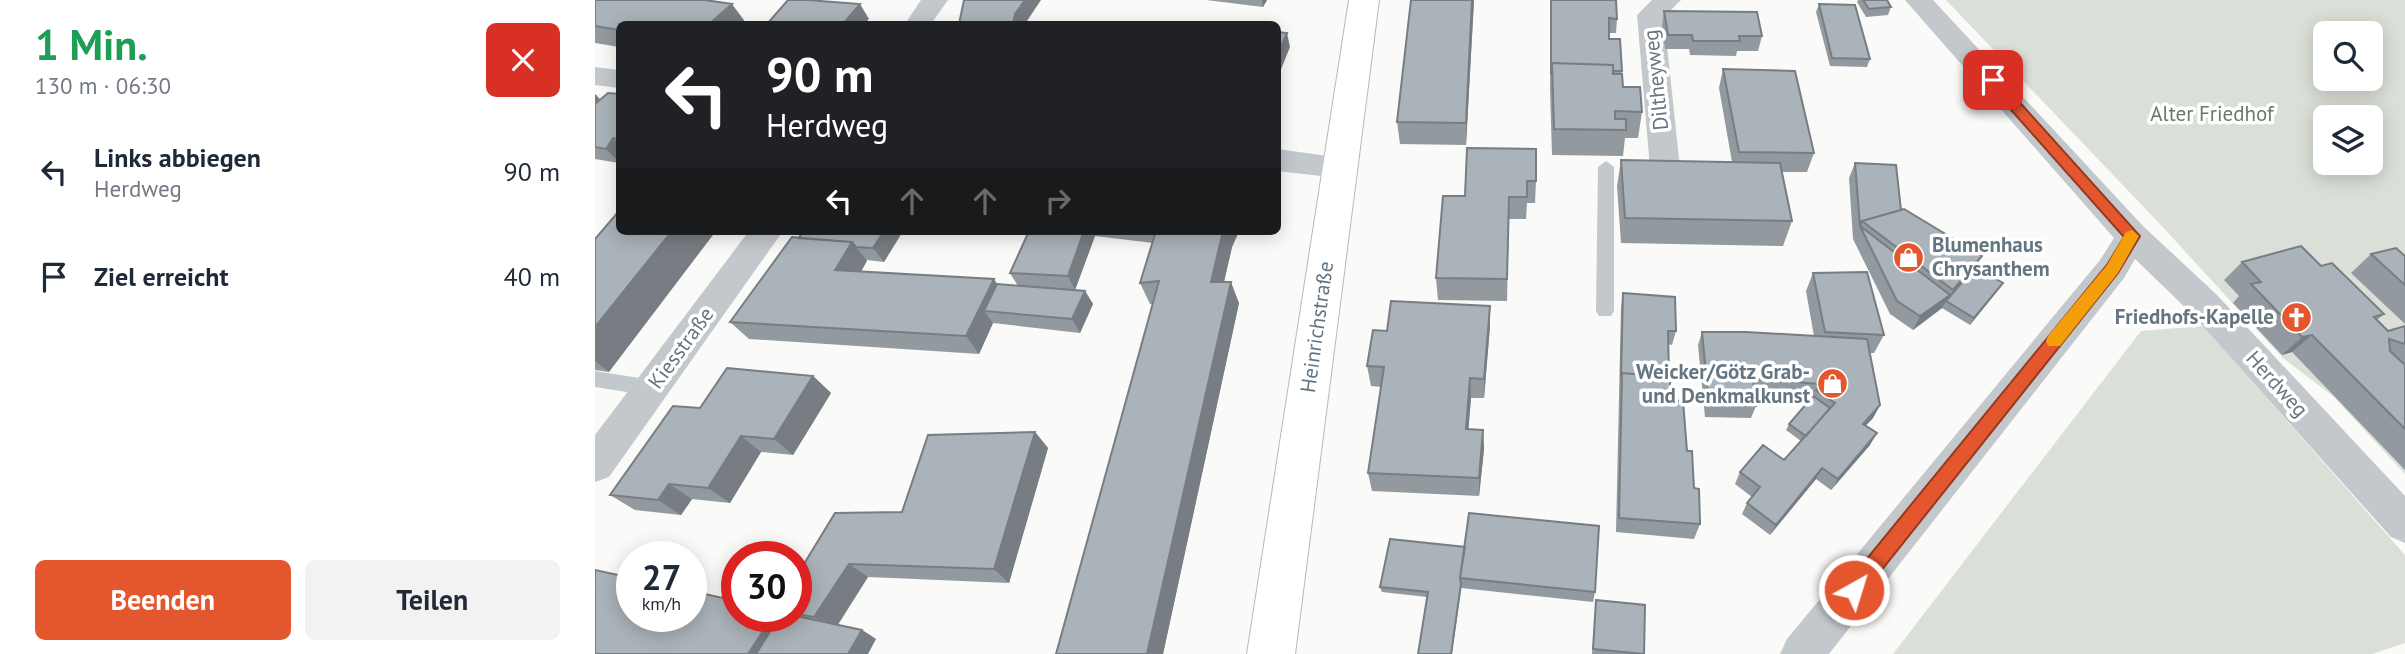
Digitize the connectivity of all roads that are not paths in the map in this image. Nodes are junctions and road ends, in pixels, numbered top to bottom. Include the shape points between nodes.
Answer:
1 (935, 0) edge
2 (1364, 0) edge
3 (1668, 0) edge
4 (1918, 0) edge
5 (920, 21) edge
6 (595, 76) edge
7 (616, 79) edge
8 (1281, 160) edge
9 (1339, 167) junction
10 (1606, 167) dead end
11 (1665, 167) edge
12 (764, 235) edge
13 (2132, 236) junction
14 (1605, 311) dead end
15 (595, 379) edge
16 (652, 388) junction
17 (595, 466) edge
18 (2405, 524) edge
19 (1271, 654) edge
20 (1802, 654) edge

1 - 5 street
2 - 9 main road, Heinrichstraße
3 - 11 street, Diltheyweg via 1650,15
4 - 13 street, Herdweg
6 - 7 street
8 - 9 street
9 - 19 main road, Heinrichstraße
10 - 14 lane
12 - 16 street, Kiesstraße
13 - 18 street, Herdweg via 2204,304
13 - 20 street via 2112,269
15 - 16 lane
16 - 17 street, Kiesstraße

